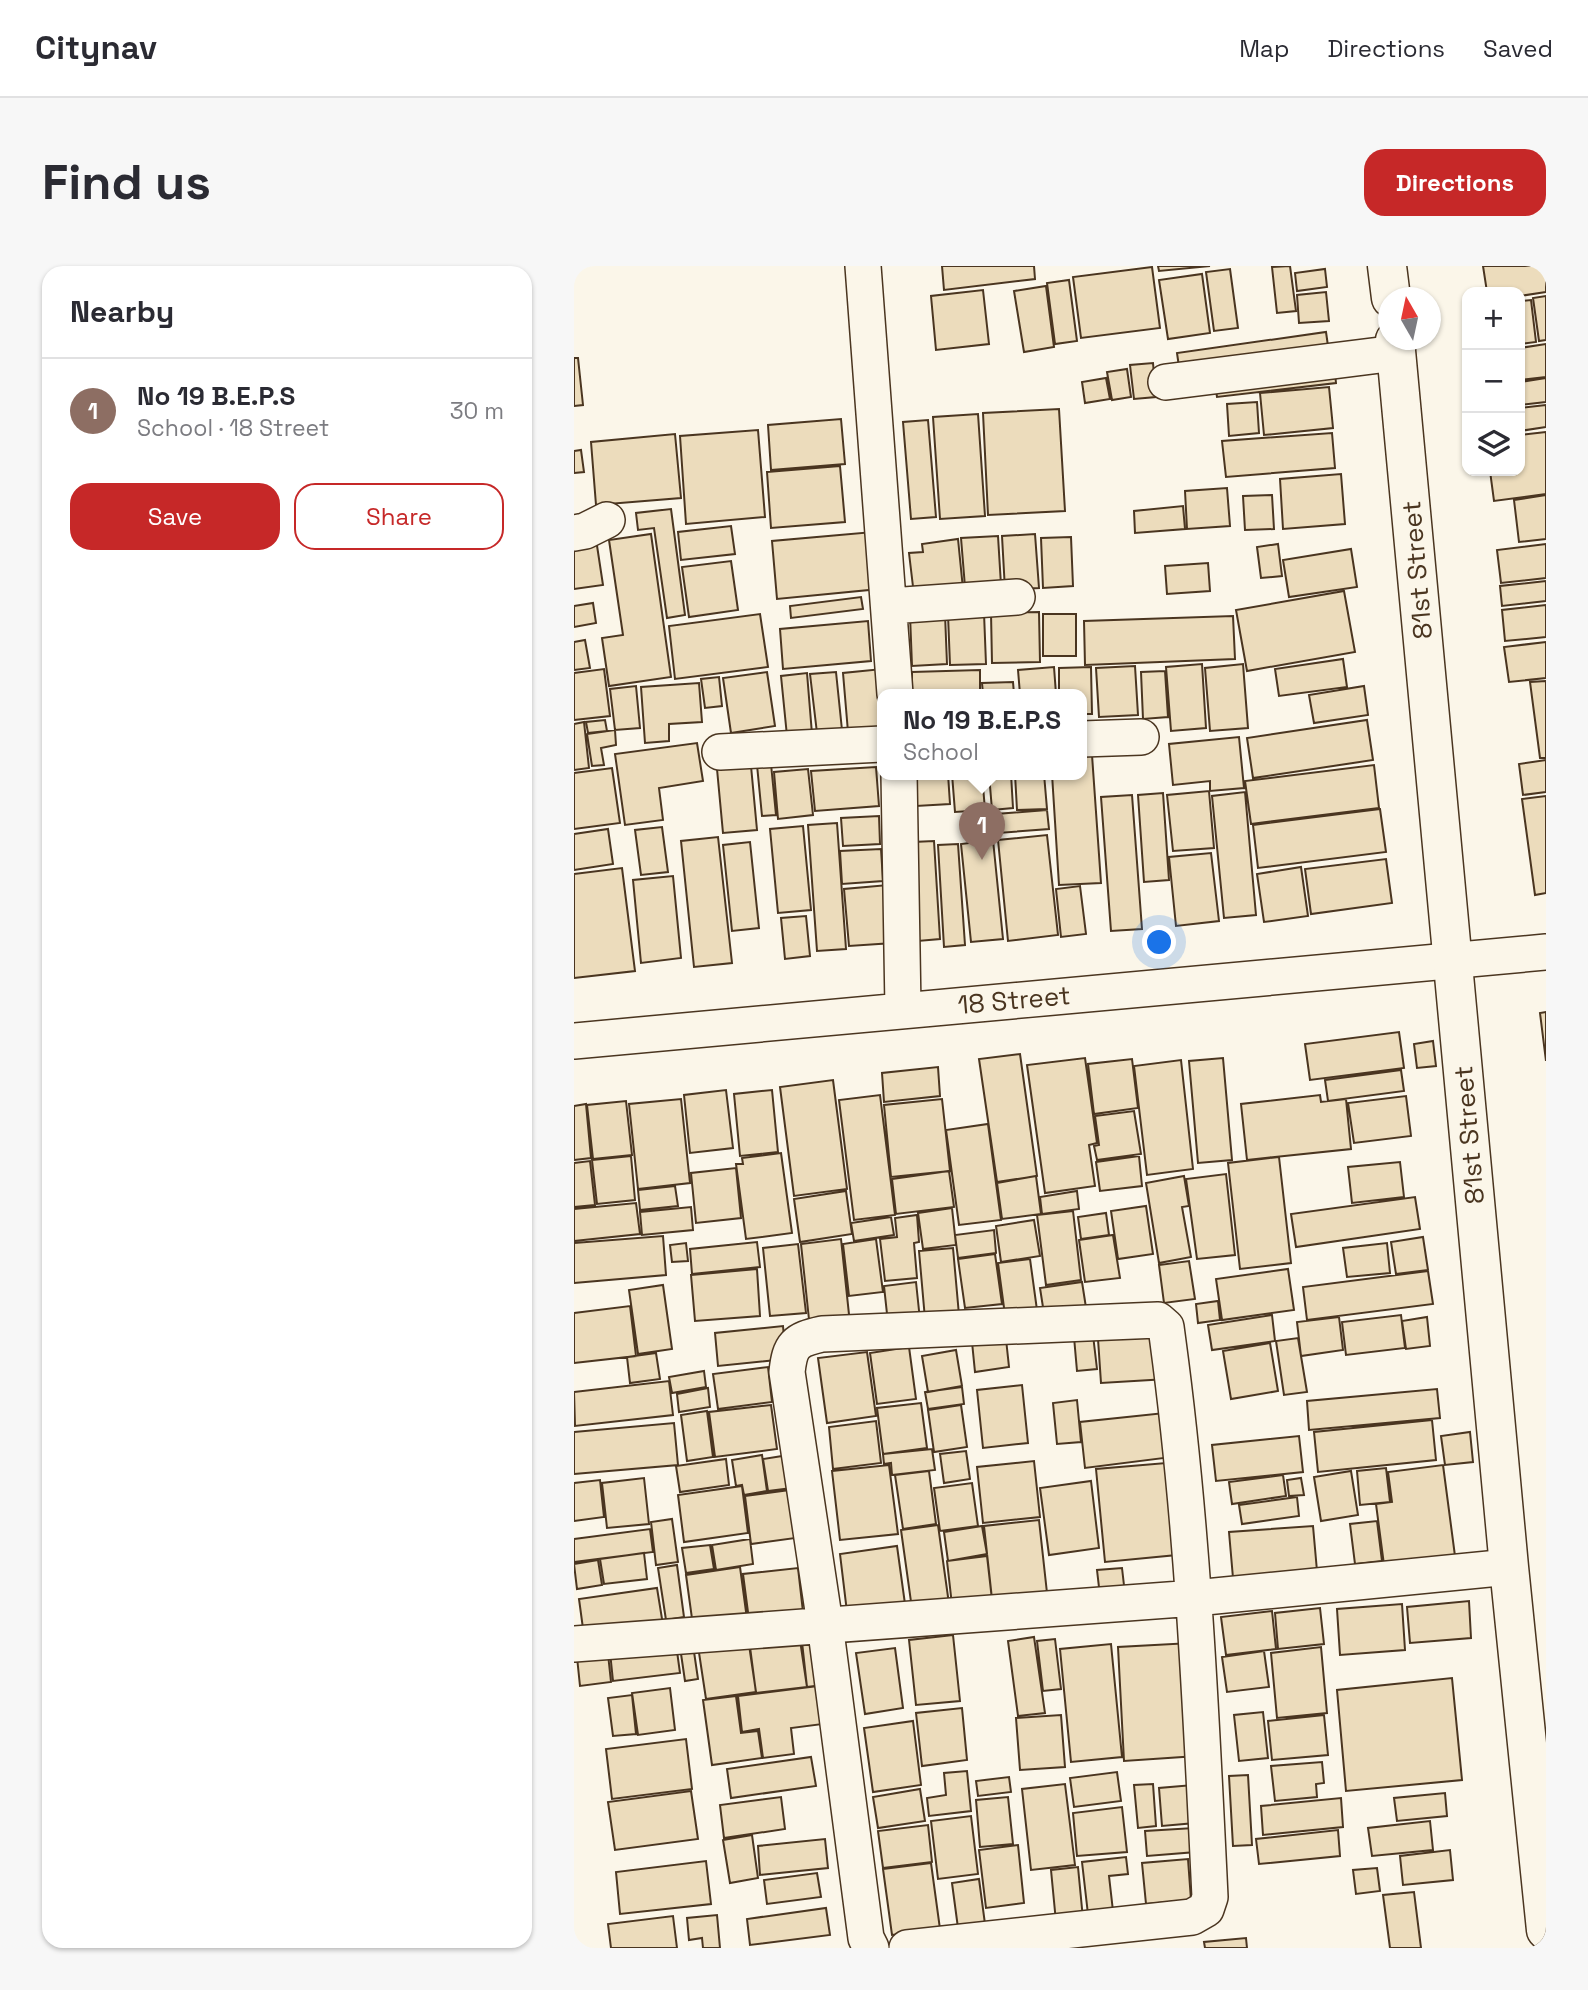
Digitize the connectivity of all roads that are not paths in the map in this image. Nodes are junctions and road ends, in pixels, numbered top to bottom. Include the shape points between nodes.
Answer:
1 (863, 266) edge
2 (1387, 266) edge
3 (1390, 287) edge
4 (1378, 349) edge
5 (1396, 350) edge
6 (1166, 382) dead end
7 (607, 520) dead end
8 (574, 533) edge
9 (1017, 597) dead end
10 (890, 606) junction
11 (895, 689) edge
12 (1141, 737) dead end
13 (1087, 739) edge
14 (877, 744) edge
15 (720, 752) dead end
16 (899, 780) edge
17 (1546, 952) edge
18 (1453, 960) junction
19 (903, 1009) junction
20 (574, 1041) edge
21 (1509, 1567) junction
22 (1195, 1598) junction
23 (825, 1624) junction
24 (574, 1644) edge
25 (1546, 1930) edge
26 (871, 1948) edge
27 (907, 1948) edge

1 - 10 street
2 - 3 street
4 - 6 street
5 - 18 street, 81st Street
7 - 8 street
9 - 10 street
10 - 11 street
12 - 13 street
14 - 15 street
16 - 19 street
17 - 18 street, 18 Street
18 - 19 street, 18 Street
18 - 21 street, 81st Street
19 - 20 street, 18 Street
21 - 22 street
21 - 25 street, 81st Street
22 - 23 street
22 - 23 street via 1182,1443 1166,1327 1158,1320 822,1334 795,1344 788,1372
22 - 27 street via 1210,1897 1206,1909 1192,1917
23 - 24 street
23 - 26 street via 866,1938

